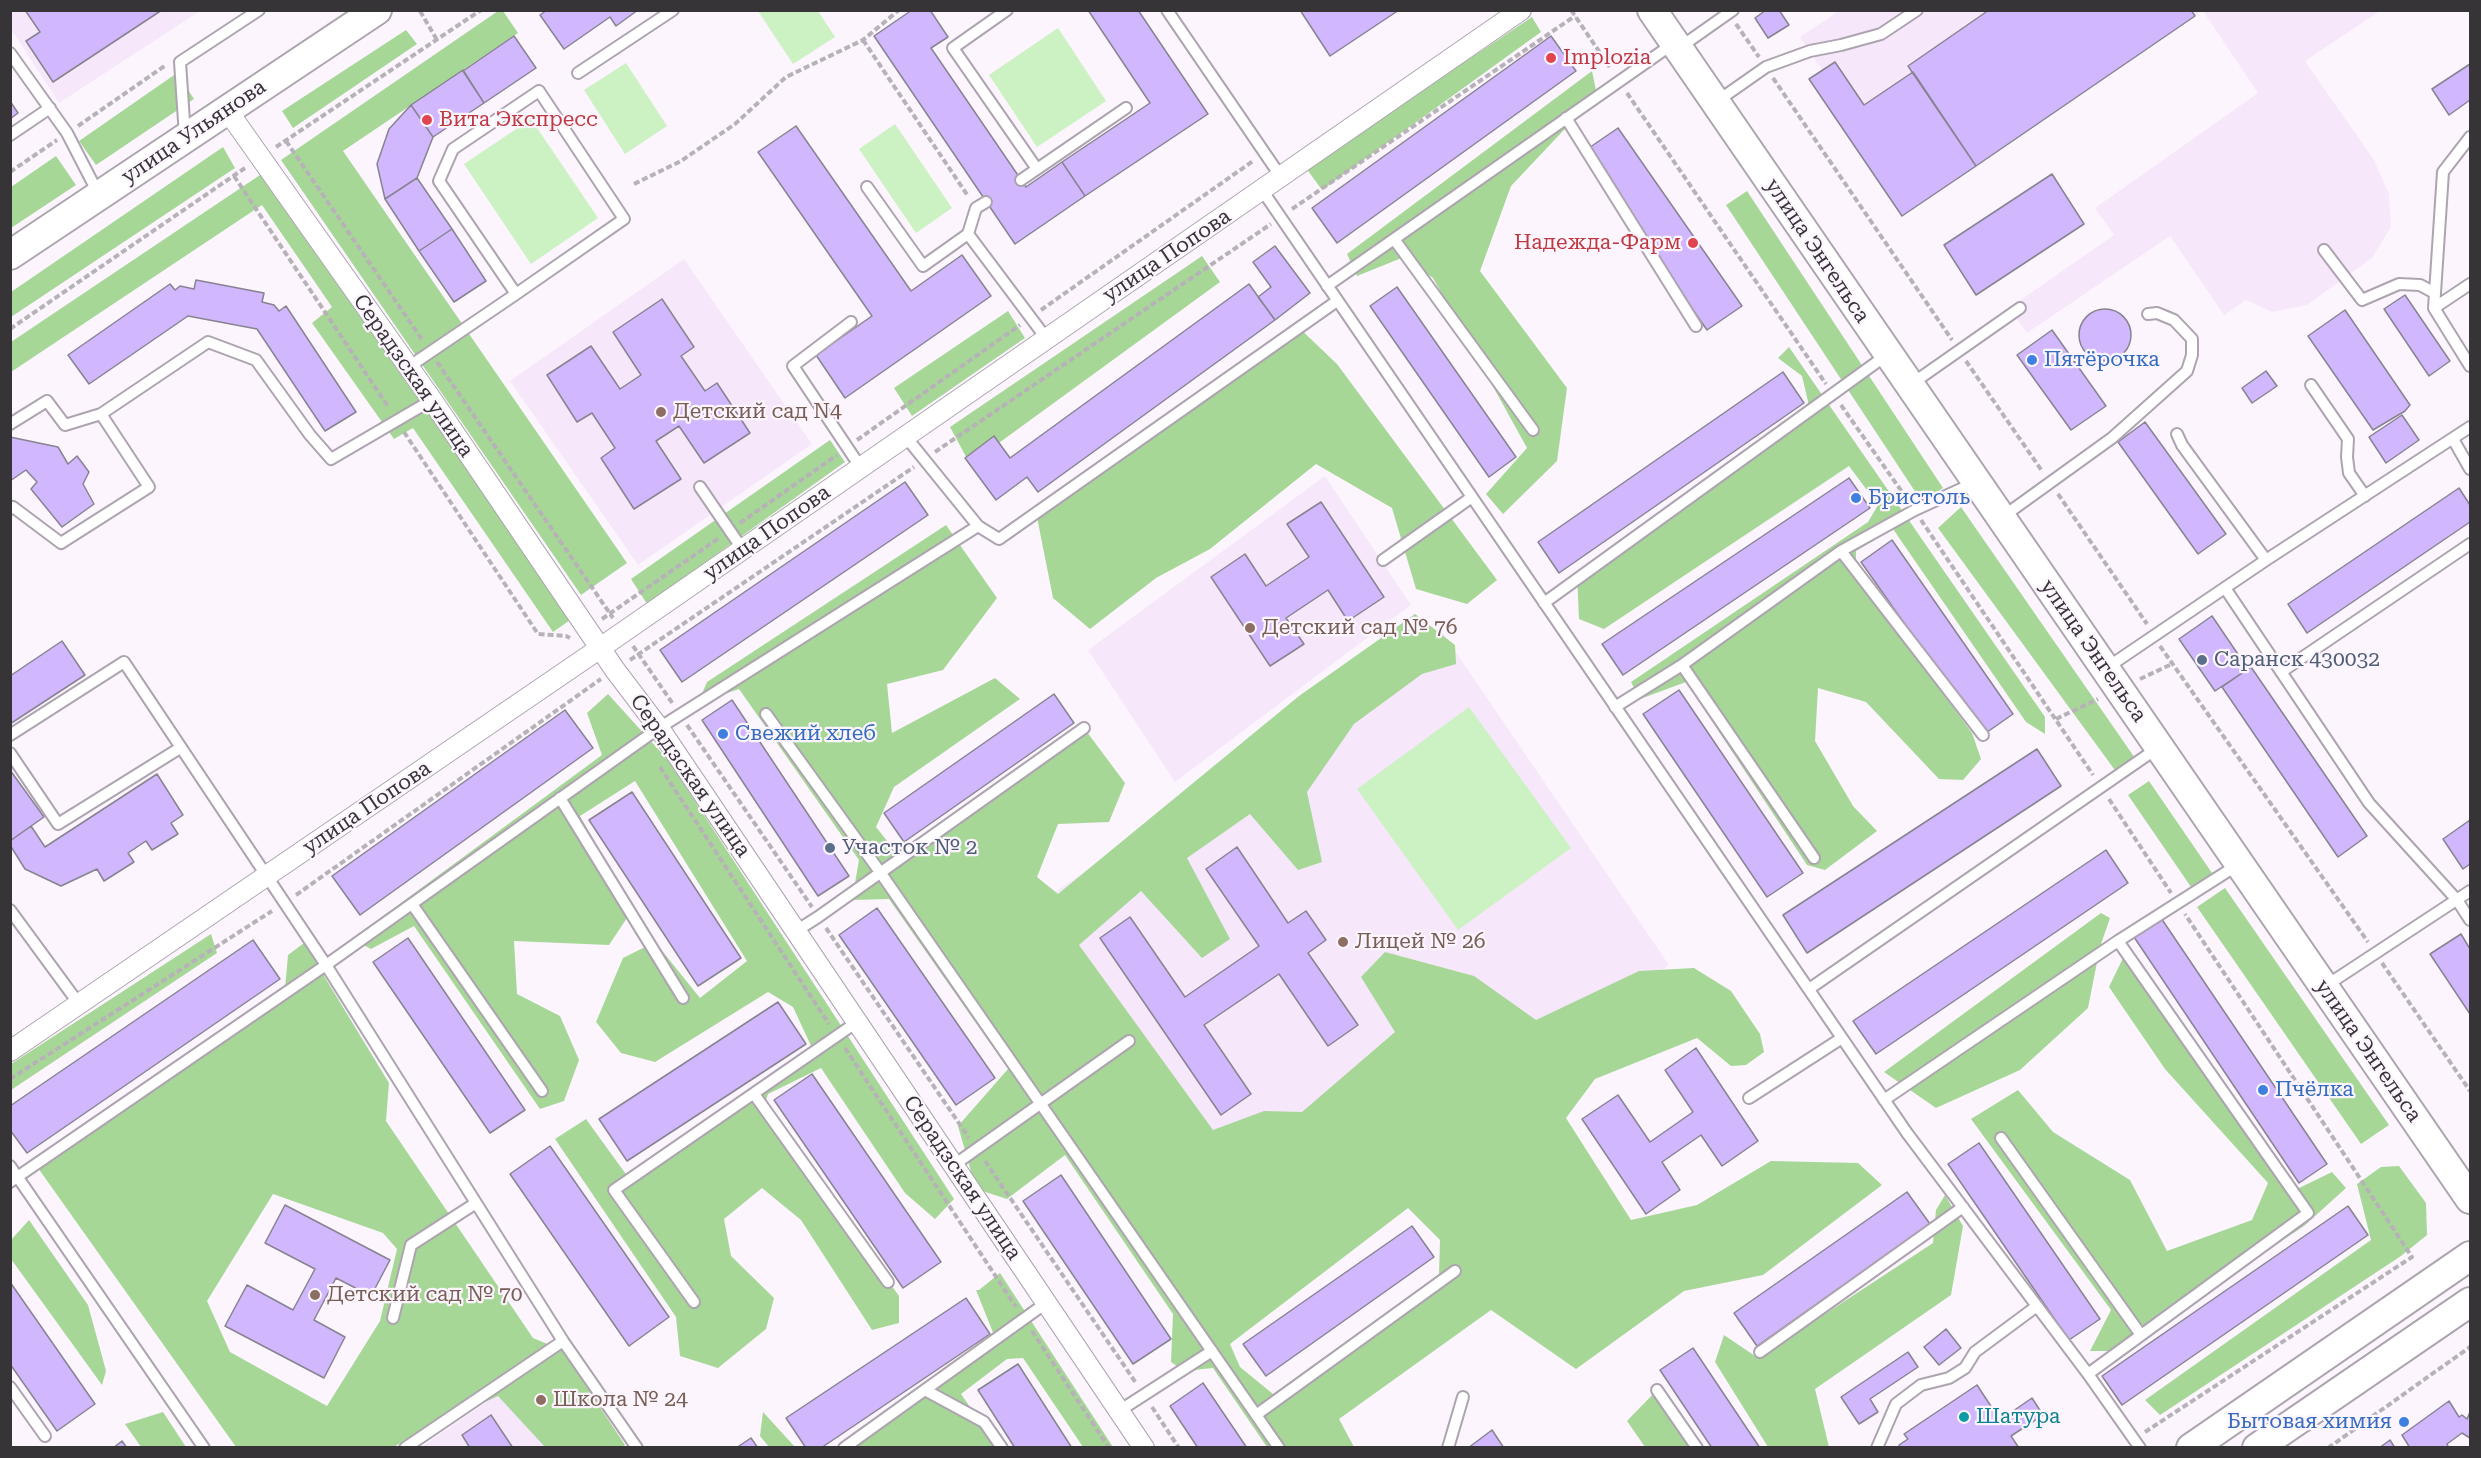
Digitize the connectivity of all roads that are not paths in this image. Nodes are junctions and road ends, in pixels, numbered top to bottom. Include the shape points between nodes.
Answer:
1 (259, 10) edge
2 (377, 10) edge
3 (673, 10) edge
4 (1007, 10) edge
5 (1167, 10) edge
6 (1521, 10) edge
7 (1652, 10) edge
8 (1917, 10) edge
9 (1731, 12) edge
10 (1676, 46) junction
11 (10, 53) edge
12 (578, 73) dead end
13 (1715, 103) junction
14 (50, 108) junction
15 (1126, 108) dead end
16 (227, 110) junction
17 (1566, 118) junction
18 (10, 135) edge
19 (2470, 137) edge
20 (185, 138) junction
21 (1037, 169) junction
22 (1281, 177) junction
23 (1021, 180) dead end
24 (867, 187) dead end
25 (1262, 190) junction
26 (99, 195) junction
27 (981, 205) road end
28 (968, 234) junction
29 (1394, 239) junction
30 (2324, 250) dead end
31 (10, 255) edge
32 (2470, 284) edge
33 (1327, 286) junction
34 (2435, 293) junction
35 (516, 294) junction
36 (1337, 301) junction
37 (2020, 308) dead end
38 (2434, 308) junction
39 (2148, 314) dead end
40 (851, 322) dead end
41 (1696, 326) dead end
42 (1046, 338) junction
43 (1888, 354) junction
44 (2470, 366) edge
45 (407, 368) junction
46 (1910, 385) junction
47 (2311, 385) dead end
48 (432, 400) junction
49 (101, 414) junction
50 (10, 424) edge
51 (2470, 428) edge
52 (1533, 430) dead end
53 (2177, 434) dead end
54 (906, 437) junction
55 (2453, 439) junction
56 (861, 468) junction
57 (2470, 470) edge
58 (1976, 482) junction
59 (700, 487) dead end
60 (2365, 496) junction
61 (1472, 497) junction
62 (10, 509) edge
63 (2001, 518) junction
64 (978, 526) junction
65 (2470, 544) edge
66 (743, 550) junction
67 (1841, 551) junction
68 (1383, 560) dead end
69 (2266, 560) junction
70 (2225, 588) junction
71 (1545, 603) junction
72 (593, 654) junction
73 (1682, 664) junction
74 (2105, 669) junction
75 (2282, 672) junction
76 (1615, 707) junction
77 (766, 714) dead end
78 (659, 728) junction
79 (1084, 728) dead end
80 (10, 735) edge
81 (1983, 735) dead end
82 (2160, 747) junction
83 (180, 748) junction
84 (10, 753) edge
85 (560, 798) junction
86 (1814, 858) dead end
87 (2240, 864) junction
88 (880, 872) junction
89 (266, 877) junction
90 (2470, 891) edge
91 (2457, 900) junction
92 (412, 904) junction
93 (10, 910) edge
94 (2470, 920) edge
95 (796, 931) junction
96 (2118, 940) junction
97 (326, 965) junction
98 (2324, 988) junction
99 (1809, 989) junction
100 (683, 998) dead end
101 (79, 1004) junction
102 (857, 1022) junction
103 (1842, 1038) junction
104 (1129, 1041) dead end
105 (10, 1051) edge
106 (542, 1090) dead end
107 (754, 1094) junction
108 (1749, 1098) dead end
109 (1884, 1100) junction
110 (1041, 1104) junction
111 (2001, 1138) dead end
112 (10, 1166) edge
113 (954, 1166) junction
114 (14, 1180) edge
115 (2470, 1199) edge
116 (476, 1203) junction
117 (1963, 1207) junction
118 (2470, 1256) edge
119 (1455, 1271) dead end
120 (888, 1282) dead end
121 (694, 1302) dead end
122 (2470, 1302) edge
123 (1046, 1303) junction
124 (2037, 1306) junction
125 (393, 1318) dead end
126 (2141, 1335) junction
127 (563, 1341) junction
128 (1212, 1351) junction
129 (1760, 1352) dead end
130 (2088, 1374) junction
131 (10, 1387) edge
132 (925, 1390) junction
133 (1657, 1390) dead end
134 (1463, 1397) dead end
135 (1119, 1411) junction
136 (1256, 1415) junction
137 (45, 1436) dead end
138 (2136, 1444) edge
139 (204, 1448) edge
140 (405, 1448) edge
141 (637, 1448) edge
142 (844, 1448) edge
143 (1002, 1448) edge
144 (1144, 1448) edge
145 (1278, 1448) edge
146 (1448, 1448) edge
147 (1696, 1448) edge
148 (1877, 1448) edge
149 (2191, 1448) edge
150 (2257, 1448) edge

1 - 20 lane via 180,62
2 - 16 main road, улица Ульянова
3 - 12 lane
4 - 21 lane via 953,48
5 - 22 lane
6 - 22 street, улица Попова
7 - 10 main road, улица Энгельса
8 - 13 lane via 1881,34 1810,51 1766,67
9 - 10 lane
10 - 13 main road, улица Энгельса
10 - 17 lane
11 - 14 lane
13 - 43 main road, улица Энгельса
14 - 18 lane
14 - 26 lane
15 - 21 lane
16 - 20 main road, улица Ульянова
16 - 45 street, Серадзская улица
17 - 29 lane
17 - 41 lane
19 - 34 lane via 2443,172
20 - 26 main road, улица Ульянова
21 - 23 lane
22 - 25 street, улица Попова
24 - 28 lane via 923,266
25 - 33 lane
25 - 42 street, улица Попова
26 - 31 main road, улица Ульянова
27 - 28 lane
28 - 42 lane
29 - 33 lane
29 - 52 lane
30 - 34 lane via 2362,300 2399,284 2420,285
32 - 38 lane
33 - 36 lane
34 - 38 lane
35 - 35 lane via 624,219 539,91 453,148 439,181
35 - 45 lane
36 - 61 lane
36 - 64 lane via 999,539
37 - 46 lane
38 - 44 lane
39 - 63 lane via 2174,320 2192,339 2187,371 2112,438
40 - 56 lane via 793,366
42 - 54 street, улица Попова
43 - 46 main road, улица Энгельса
43 - 71 lane
45 - 48 street, Серадзская улица
46 - 58 main road, улица Энгельса
47 - 60 lane via 2348,439 2349,473
48 - 49 lane via 331,459 256,360 208,342
48 - 72 street, Серадзская улица
49 - 50 lane via 65,425 47,401
49 - 62 lane via 149,487 61,543 13,507
51 - 55 lane
53 - 69 lane
54 - 56 street, улица Попова
54 - 64 lane
55 - 57 lane
55 - 60 lane
56 - 66 street, улица Попова
58 - 63 main road, улица Энгельса
58 - 67 lane
59 - 66 lane
60 - 69 lane
61 - 68 lane
61 - 71 lane
63 - 74 main road, улица Энгельса
64 - 78 lane
65 - 75 lane
66 - 72 street, улица Попова
67 - 73 lane
67 - 81 lane
69 - 70 lane
70 - 74 lane
70 - 75 lane
71 - 76 lane
72 - 78 street, Серадзская улица via 608,679
72 - 89 street, улица Попова
73 - 76 lane
73 - 86 lane
74 - 82 main road, улица Энгельса
75 - 91 lane via 2369,803
76 - 99 lane
77 - 88 lane
78 - 85 lane
78 - 95 street, Серадзская улица
79 - 88 lane
80 - 83 lane via 124,662
82 - 87 main road, улица Энгельса
82 - 99 lane
83 - 84 lane via 58,824
83 - 89 lane
85 - 92 lane
85 - 100 lane
87 - 96 lane
87 - 98 main road, улица Энгельса
88 - 95 lane
88 - 110 lane
89 - 97 lane
89 - 101 street, улица Попова
90 - 91 lane
91 - 94 lane
91 - 98 lane
92 - 97 lane
92 - 106 lane
93 - 101 lane
95 - 102 street, Серадзская улица
96 - 109 lane
96 - 126 lane via 2308,1213
97 - 114 lane
97 - 116 lane
98 - 115 main road, улица Энгельса
99 - 103 lane
101 - 105 street, улица Попова
102 - 107 lane
102 - 113 street, Серадзская улица
103 - 108 lane
103 - 109 lane
104 - 110 lane
107 - 120 lane
107 - 121 lane via 614,1190
109 - 117 lane
110 - 113 lane
110 - 128 lane
111 - 126 lane
112 - 114 lane
113 - 123 street, Серадзская улица
114 - 139 lane
116 - 125 lane via 411,1245
116 - 127 lane
117 - 124 lane
117 - 129 lane
118 - 149 main road
119 - 136 lane
122 - 150 main road
123 - 132 lane
123 - 135 street, Серадзская улица
124 - 130 lane
124 - 148 lane via 1975,1352 1965,1368 1949,1378 1921,1385 1896,1404
126 - 130 lane
127 - 140 lane
127 - 141 lane
128 - 135 lane
128 - 136 lane
130 - 138 lane
131 - 137 lane
132 - 142 lane
132 - 143 lane via 984,1422
133 - 147 lane
134 - 146 lane
135 - 144 street, Серадзская улица
136 - 145 lane

